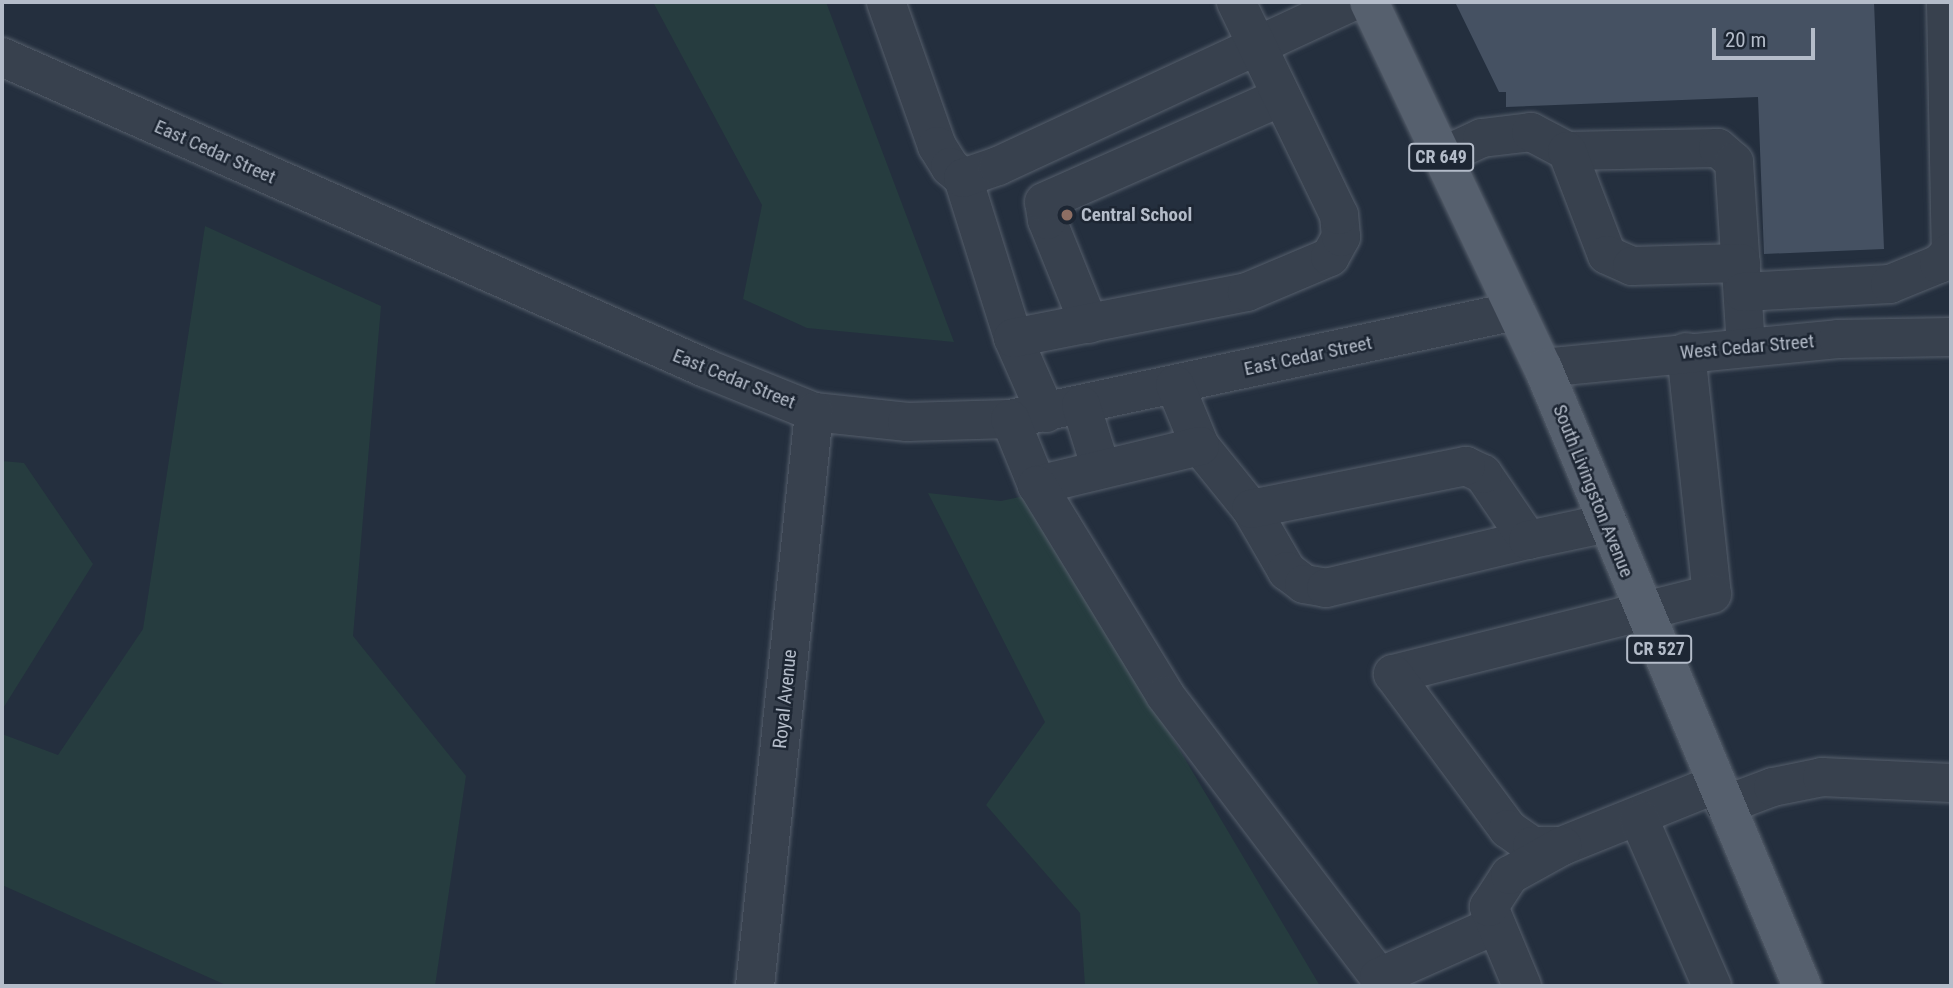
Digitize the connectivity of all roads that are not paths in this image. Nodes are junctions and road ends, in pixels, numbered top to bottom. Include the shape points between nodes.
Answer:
1 (886, 2) edge
2 (1236, 2) edge
3 (1351, 2) edge
4 (1369, 2) edge
5 (1946, 2) edge
6 (1257, 48) junction
7 (2, 57) edge
8 (1281, 97) junction
9 (1567, 151) junction
10 (1441, 157) junction
11 (963, 178) junction
12 (1742, 277) junction
13 (1516, 311) junction
14 (1089, 324) junction
15 (1951, 337) edge
16 (1013, 338) junction
17 (1746, 347) junction
18 (1686, 352) junction
19 (1542, 368) junction
20 (1175, 385) junction
21 (814, 412) junction
22 (1046, 412) junction
23 (1200, 446) junction
24 (1101, 469) junction
25 (1037, 485) junction
26 (1251, 509) junction
27 (1608, 523) junction
28 (1528, 540) junction
29 (1642, 610) junction
30 (1951, 783) edge
31 (1721, 795) junction
32 (1639, 818) junction
33 (1562, 846) junction
34 (1496, 925) junction
35 (755, 986) edge
36 (1522, 986) edge
37 (1712, 986) edge
38 (1802, 986) edge

1 - 11 street via 937,146
2 - 6 street
3 - 6 street
4 - 10 main road, South Livingston Avenue / CR 649
5 - 12 street via 1951,252 1939,264 1891,284
6 - 8 street
6 - 11 street
7 - 21 street, East Cedar Street
8 - 14 street via 1044,202 1046,220
8 - 14 street via 1339,215 1341,237 1330,257 1247,292
9 - 10 street via 1531,132 1482,138
9 - 12 street via 1607,255 1632,266
9 - 12 street via 1718,148 1734,162
10 - 13 main road, South Livingston Avenue / CR 649
11 - 16 street
12 - 17 street
13 - 19 main road, South Livingston Avenue / CR 527
13 - 20 street, East Cedar Street
14 - 16 street
15 - 17 street, West Cedar Street
16 - 22 street
17 - 18 street, West Cedar Street
18 - 19 street, West Cedar Street
18 - 29 street via 1712,594
19 - 27 main road, South Livingston Avenue / CR 527
20 - 22 street, East Cedar Street
20 - 23 street
21 - 22 street, East Cedar Street via 907,422
21 - 35 street, Royal Avenue
22 - 24 street
22 - 25 street
23 - 24 street
23 - 26 street
24 - 25 street
25 - 34 street via 1165,695 1379,977
26 - 28 street via 1466,466 1483,474
26 - 28 street via 1287,571 1304,584 1326,588
27 - 28 street
27 - 29 main road, South Livingston Avenue / CR 527
29 - 31 main road, South Livingston Avenue / CR 527
29 - 33 street via 1393,674 1508,829 1532,846
30 - 31 street via 1822,778
31 - 32 street
31 - 38 main road, South Livingston Avenue / CR 527
32 - 33 street
32 - 37 street
33 - 34 street via 1510,875 1489,907
34 - 36 street

